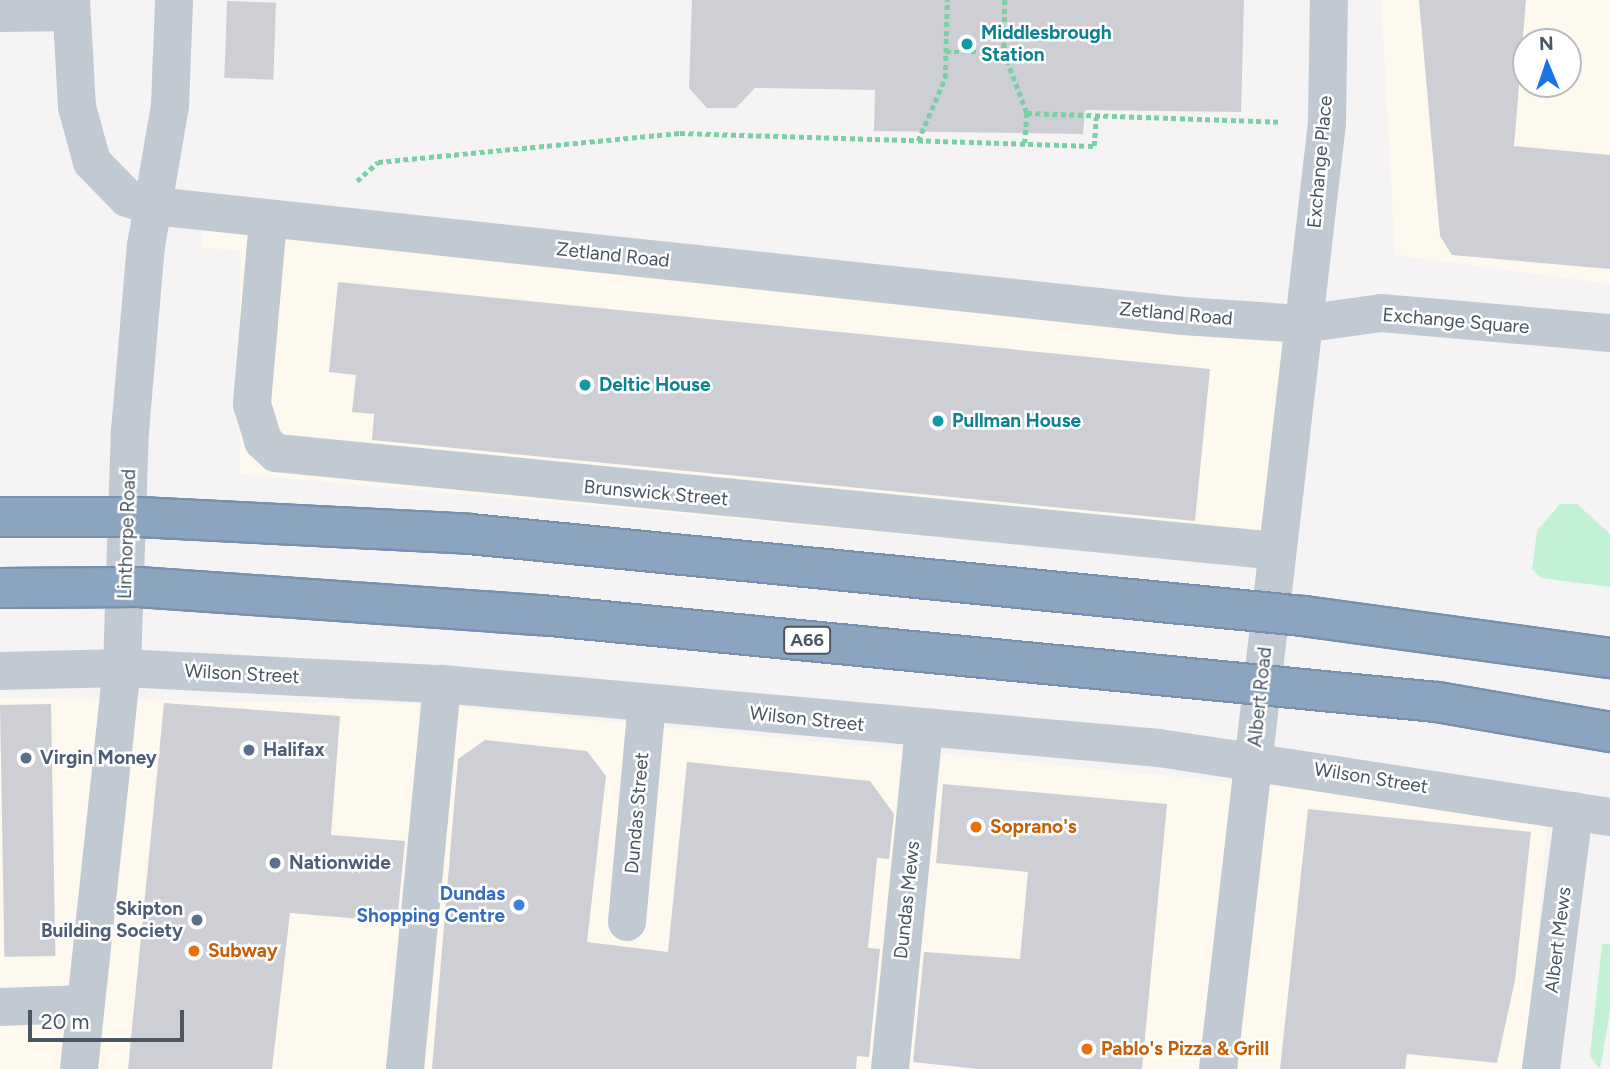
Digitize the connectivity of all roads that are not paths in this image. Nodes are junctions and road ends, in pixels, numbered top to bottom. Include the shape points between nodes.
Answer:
1 (174, 0) edge
2 (1329, 0) edge
3 (71, 6) edge
4 (0, 13) edge
5 (154, 206) junction
6 (268, 220) junction
7 (1302, 324) junction
8 (1610, 333) edge
9 (0, 517) edge
10 (1277, 551) junction
11 (0, 588) edge
12 (1610, 658) edge
13 (122, 668) junction
14 (0, 671) edge
15 (442, 684) junction
16 (647, 704) junction
17 (924, 731) junction
18 (1610, 732) edge
19 (1253, 760) junction
20 (1592, 814) edge
21 (627, 922) dead end
22 (84, 1004) junction
23 (0, 1007) edge
24 (79, 1069) edge
25 (405, 1069) edge
26 (890, 1069) edge
27 (1217, 1069) edge
28 (1541, 1069) edge

1 - 5 street, Linthorpe Road via 170,106
2 - 7 street, Exchange Place via 1327,122
3 - 4 street
3 - 5 street, Zetland Road via 77,107 92,162 127,198
5 - 6 street, Zetland Road
5 - 13 street, Linthorpe Road via 130,431
6 - 7 street, Zetland Road
6 - 10 street, Brunswick Street via 252,404 263,441 276,453
7 - 8 street, Exchange Square via 1381,313
7 - 10 street, Albert Road
9 - 12 highway, bridge via 139,517 470,534 1303,616
10 - 19 street, Albert Road
11 - 18 highway, A66, bridge via 138,587 541,615 1437,702
13 - 14 street, Wilson Street
13 - 15 street, Wilson Street
13 - 22 street, Linthorpe Road
15 - 16 street, Wilson Street
15 - 25 street
16 - 17 street, Wilson Street
16 - 21 street, Dundas Street
17 - 19 street, Wilson Street
17 - 26 street, Dundas Mews
19 - 20 street, Wilson Street
19 - 27 street, Albert Road
20 - 28 street, Albert Mews
22 - 23 street
22 - 24 street, Linthorpe Road

